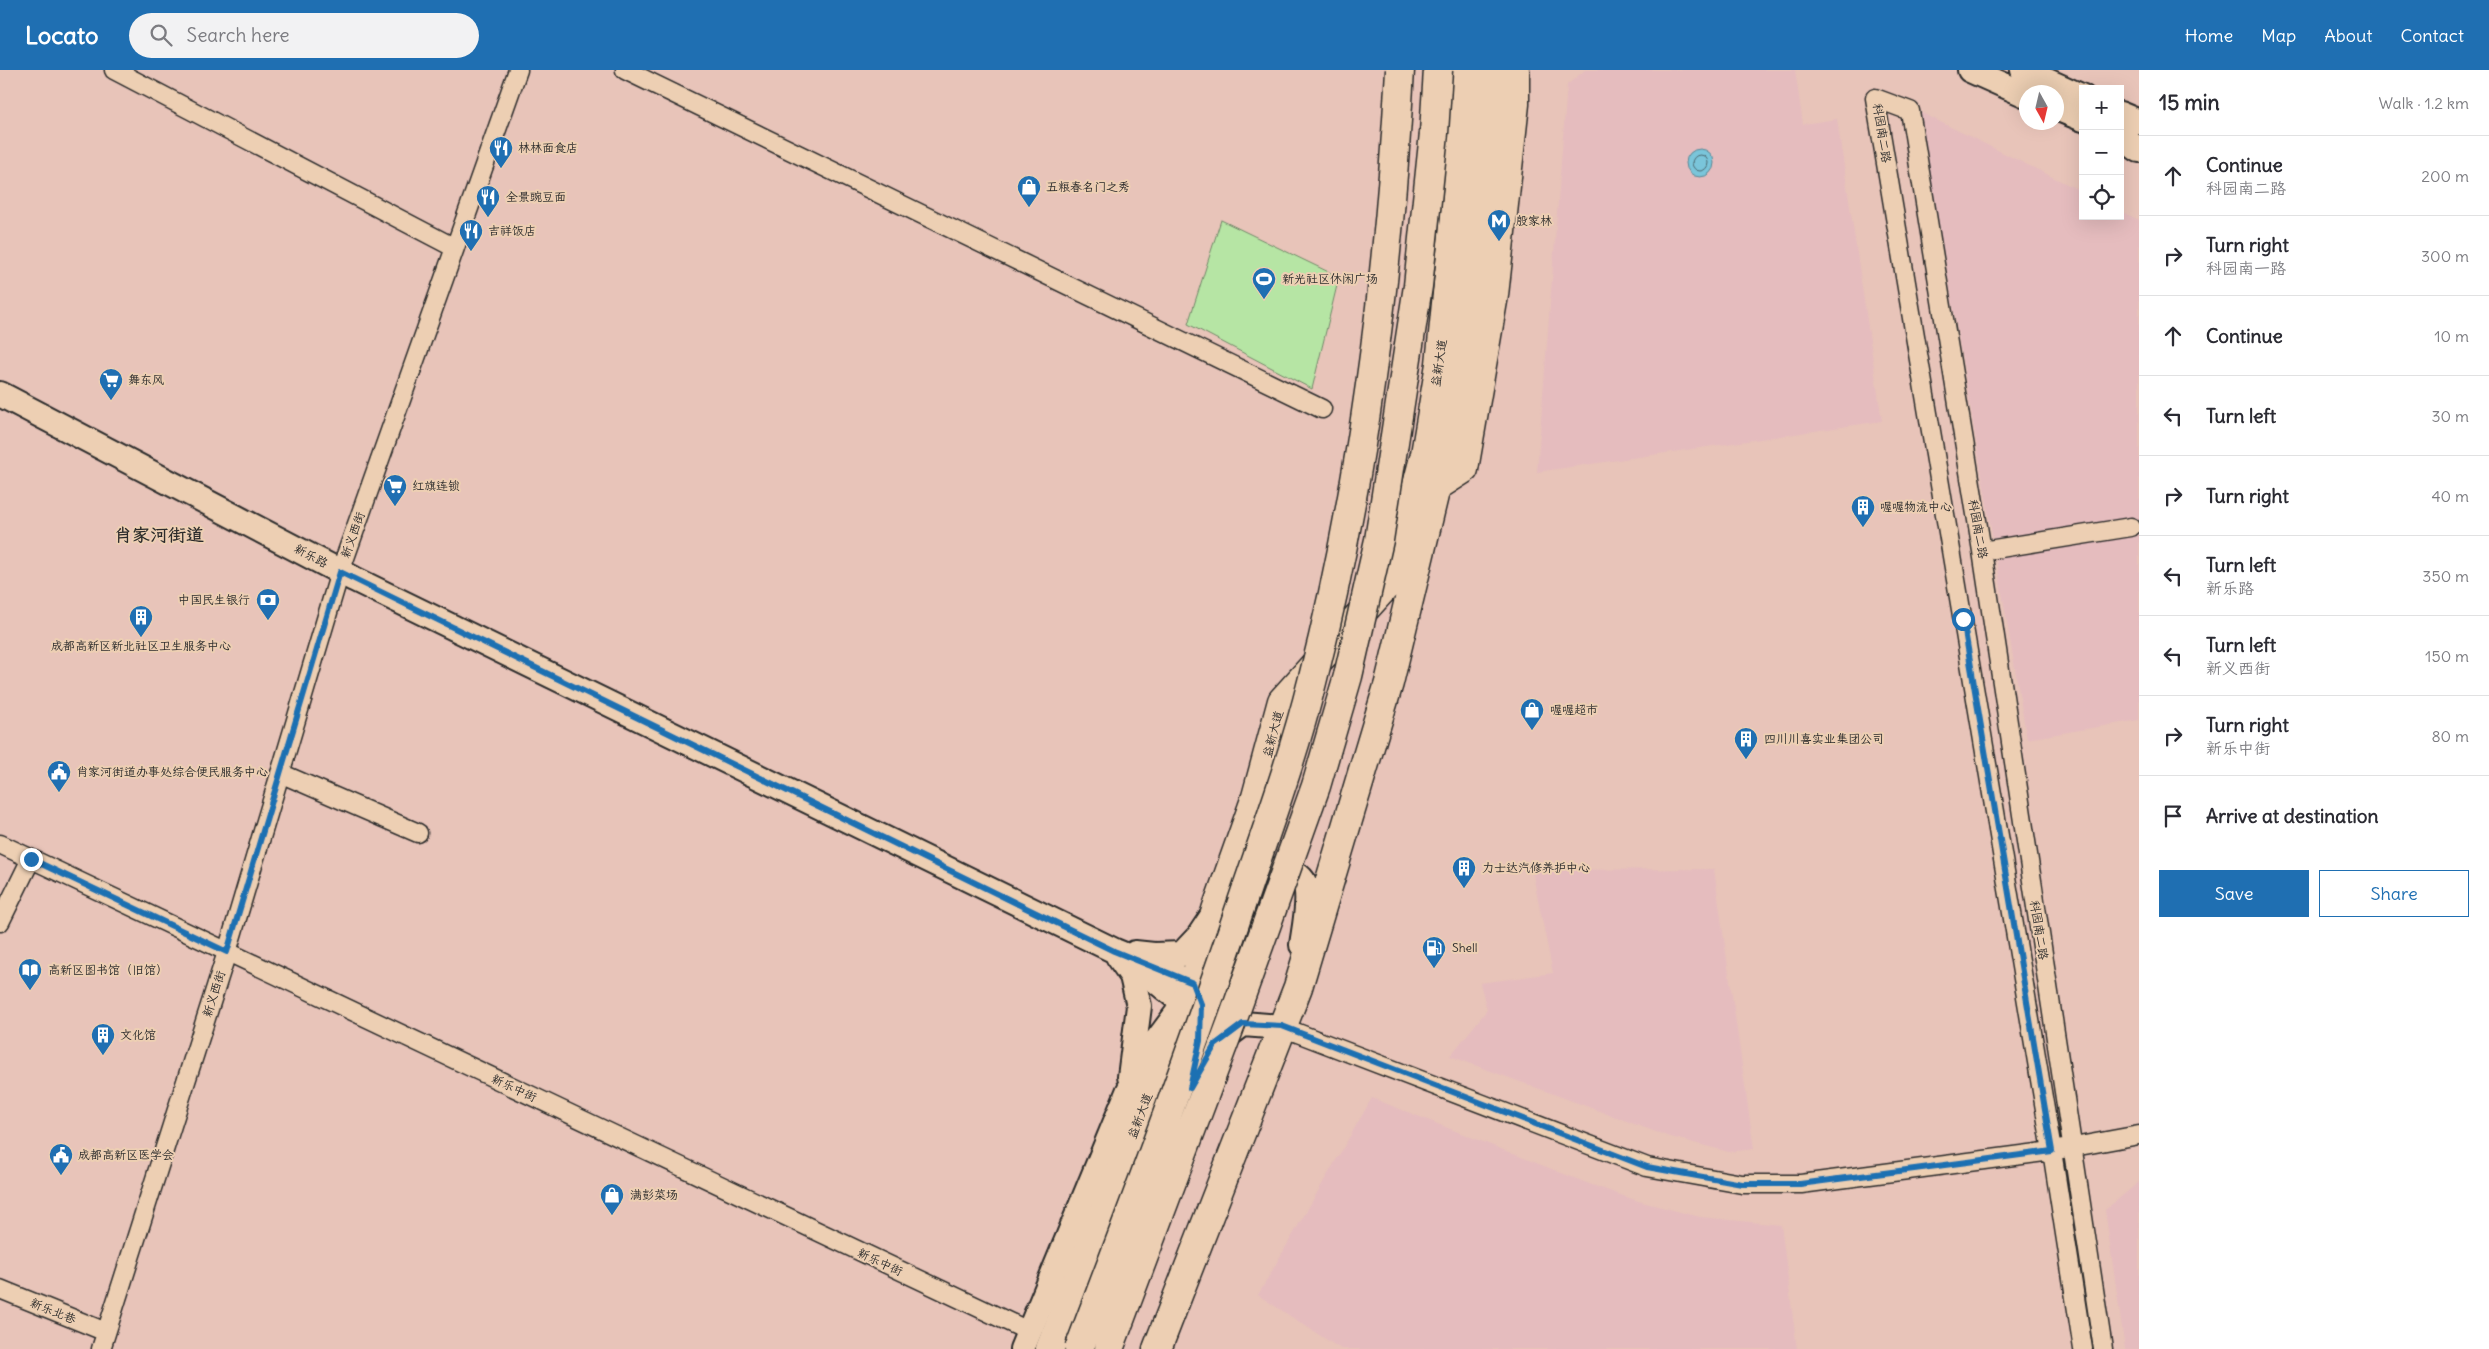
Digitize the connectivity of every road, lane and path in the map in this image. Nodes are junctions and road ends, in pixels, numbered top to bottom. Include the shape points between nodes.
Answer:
1 (114, 70) edge
2 (518, 70) edge
3 (625, 70) edge
4 (1400, 70) edge
5 (1438, 70) edge
6 (1466, 70) edge
7 (1491, 70) edge
8 (1515, 70) edge
9 (1970, 70) edge
10 (2023, 70) edge
11 (2019, 92) edge
12 (2079, 95) edge
13 (2064, 111) edge
14 (2124, 116) edge
15 (2079, 117) edge
16 (2139, 122) edge
17 (2124, 139) edge
18 (2139, 150) edge
19 (453, 247) junction
20 (0, 394) edge
21 (1322, 409) dead end
22 (1434, 456) junction
23 (1436, 487) junction
24 (2131, 527) dead end
25 (1982, 551) junction
26 (340, 572) junction
27 (280, 773) junction
28 (418, 833) dead end
29 (0, 844) edge
30 (31, 859) junction
31 (1216, 910) junction
32 (0, 922) edge
33 (1114, 951) junction
34 (227, 952) junction
35 (1192, 983) junction
36 (1298, 987) junction
37 (1282, 1026) junction
38 (1190, 1088) junction
39 (1128, 1092) junction
40 (2139, 1136) edge
41 (2072, 1147) junction
42 (2052, 1151) junction
43 (0, 1290) edge
44 (106, 1332) junction
45 (1025, 1340) edge
46 (101, 1349) edge
47 (1050, 1349) edge
48 (1079, 1349) edge
49 (1092, 1349) edge
50 (1109, 1349) edge
51 (1157, 1349) edge
52 (2083, 1349) edge
53 (2102, 1349) edge

1 - 19 street
2 - 19 street, 新义西街
3 - 21 street
4 - 48 main road, bridge via 1395,165 1367,401 1348,518 1312,684 1210,998
5 - 50 main road, bridge via 1418,286 1379,540 1348,676 1316,786 1277,896
6 - 22 main road, 益新大道
7 - 22 main road, 益新大道 via 1465,331
8 - 23 main road via 1515,104 1494,295 1464,469
9 - 11 street
10 - 12 street
13 - 15 street
14 - 16 street
17 - 18 street
19 - 26 street, 新义西街
20 - 26 street, 新乐路
22 - 23 main road, 益新大道
22 - 31 main road, 益新大道 via 1393,578 1282,701 1256,797
23 - 36 main road, 益新大道 via 1389,683
24 - 25 street
25 - 41 street, 科园南二路
25 - 42 street, 科园南二路 via 1910,111 1875,98
26 - 27 street, 新义西街
26 - 33 street, 新乐路
27 - 28 street
27 - 34 street, 新义西街
29 - 30 street, 新乐中街
30 - 32 street
30 - 34 street, 新乐中街
31 - 33 street via 1182,954
31 - 35 main road, 益新大道
33 - 35 street, 新乐路
33 - 39 street via 1132,976 1139,1006
34 - 44 street, 新义西街
34 - 45 street, 新乐中街
35 - 36 street via 1230,910 1255,877 1272,870 1292,872 1305,883 1307,894
35 - 38 street via 1201,1004 1200,1041
35 - 39 street
35 - 47 main road, 益新大道
36 - 37 main road, 益新大道
37 - 38 street via 1243,1024 1215,1045
37 - 42 street via 1647,1167 1742,1184 1800,1184
37 - 51 main road, 益新大道
38 - 49 street
39 - 45 street
40 - 41 street
41 - 42 street
41 - 53 street, 科园南二路
42 - 52 street, 科园南二路
43 - 44 street, 新乐北巷
44 - 46 street, 新义西街

